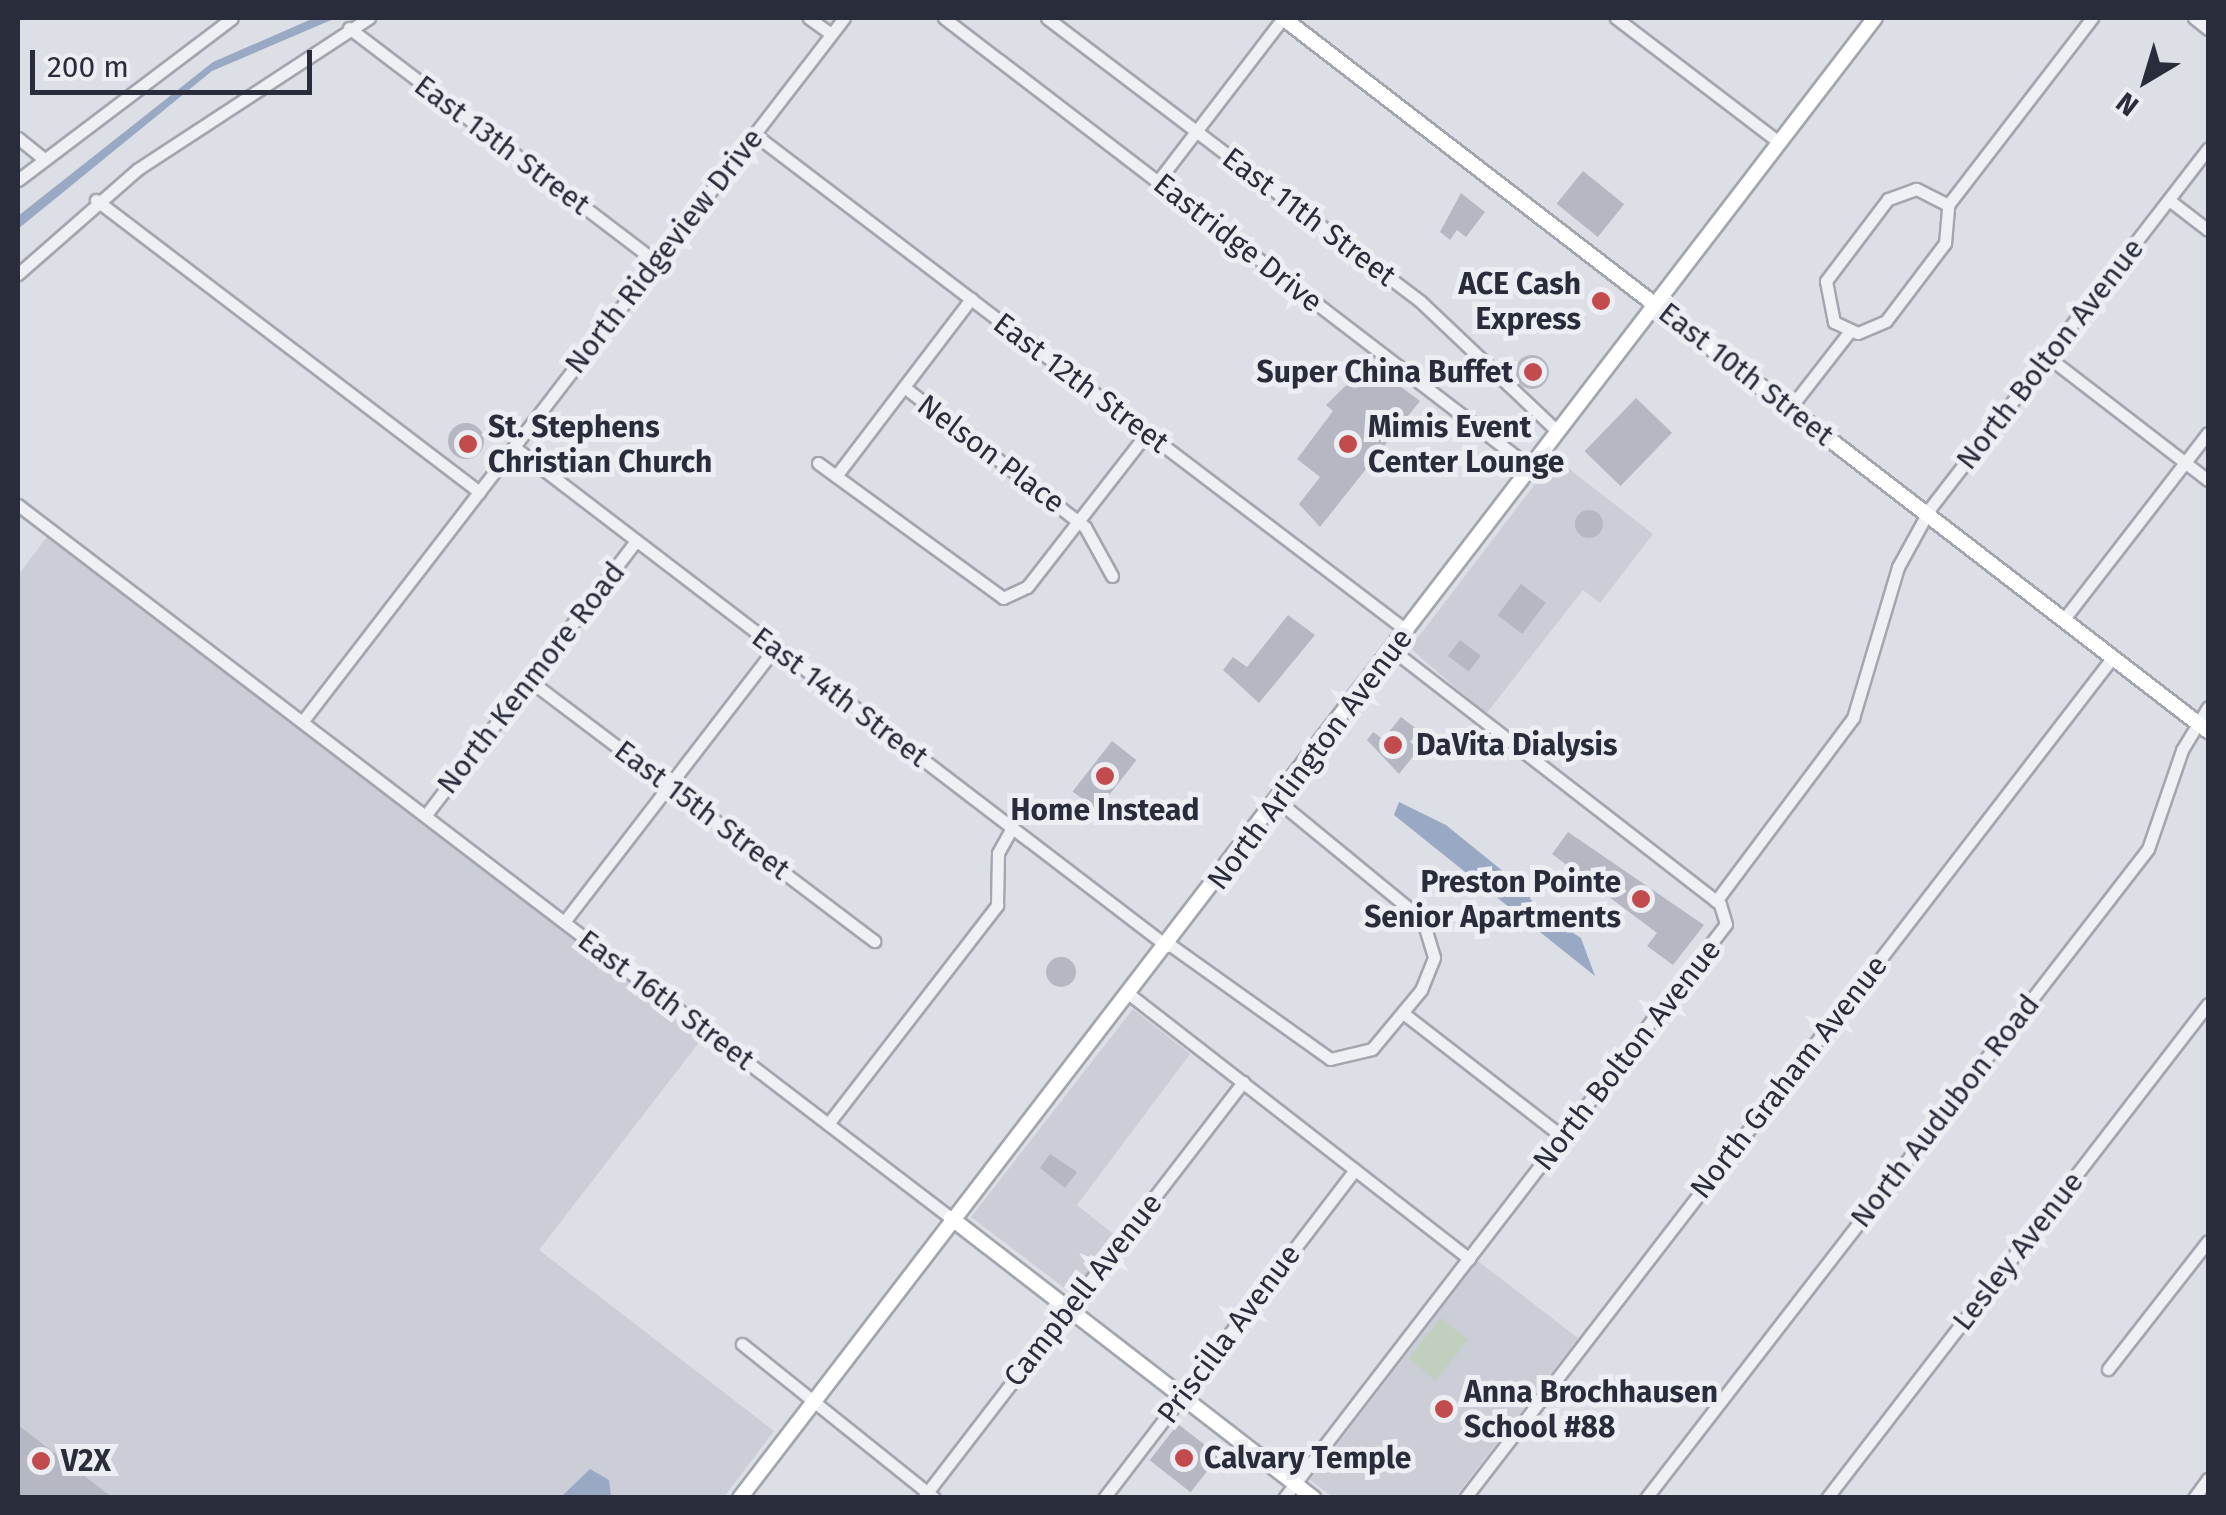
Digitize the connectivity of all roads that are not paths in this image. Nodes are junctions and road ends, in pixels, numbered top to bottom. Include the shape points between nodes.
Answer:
1 (232, 18) edge
2 (369, 18) edge
3 (810, 18) edge
4 (844, 18) edge
5 (944, 18) edge
6 (1048, 18) edge
7 (1283, 18) edge
8 (1616, 18) edge
9 (1874, 18) edge
10 (2092, 18) edge
11 (2194, 18) edge
12 (349, 28) junction
13 (2208, 29) edge
14 (831, 34) junction
15 (1196, 131) junction
16 (754, 134) junction
17 (18, 138) edge
18 (1778, 142) junction
19 (2208, 148) edge
20 (43, 158) junction
21 (18, 180) edge
22 (1158, 181) junction
23 (96, 200) junction
24 (2169, 200) junction
25 (1948, 206) junction
26 (2208, 230) edge
27 (656, 262) junction
28 (18, 274) edge
29 (971, 299) junction
30 (1655, 304) junction
31 (1850, 331) junction
32 (2048, 357) junction
33 (904, 387) junction
34 (1790, 408) junction
35 (1558, 432) junction
36 (1147, 433) junction
37 (2208, 433) edge
38 (514, 447) junction
39 (818, 462) dead end
40 (2186, 462) junction
41 (1532, 468) junction
42 (836, 476) junction
43 (2208, 480) edge
44 (479, 492) junction
45 (18, 505) edge
46 (1927, 514) junction
47 (1078, 521) junction
48 (636, 540) junction
49 (1112, 576) dead end
50 (2064, 619) junction
51 (1408, 631) junction
52 (776, 648) junction
53 (1392, 650) junction
54 (2113, 658) junction
55 (529, 680) junction
56 (2208, 707) edge
57 (302, 722) junction
58 (2203, 726) edge
59 (668, 786) junction
60 (1278, 801) junction
61 (425, 816) junction
62 (1012, 828) junction
63 (1716, 902) junction
64 (564, 922) junction
65 (874, 941) dead end
66 (1168, 945) junction
67 (1129, 994) junction
68 (2208, 1004) edge
69 (1403, 1013) junction
70 (1243, 1082) junction
71 (828, 1124) junction
72 (1563, 1138) junction
73 (1354, 1170) junction
74 (951, 1218) junction
75 (2208, 1240) edge
76 (1469, 1259) junction
77 (1068, 1309) junction
78 (742, 1344) dead end
79 (2108, 1370) dead end
80 (1182, 1396) junction
81 (815, 1401) junction
82 (2208, 1478) edge
83 (1295, 1484) junction
84 (928, 1496) edge
85 (740, 1498) edge
86 (1104, 1498) edge
87 (1284, 1498) edge
88 (1312, 1498) edge
89 (1465, 1498) edge
90 (1646, 1498) edge
91 (1828, 1498) edge
92 (2194, 1498) edge

1 - 20 street
2 - 12 street
3 - 14 street
4 - 14 street, North Ridgeview Drive
5 - 22 street, Eastridge Drive
6 - 15 street, East 11th Street
7 - 15 street
7 - 30 main road, East 10th Street
8 - 18 street
9 - 18 main road, North Arlington Avenue
10 - 25 street
11 - 13 street
12 - 23 street
12 - 27 street, East 13th Street
14 - 16 street, North Ridgeview Drive
15 - 22 street
15 - 35 street, East 11th Street via 1420,301
16 - 27 street, North Ridgeview Drive
16 - 29 street, East 12th Street
17 - 20 street
18 - 30 main road, North Arlington Avenue
19 - 24 street, North Bolton Avenue
20 - 21 street
22 - 41 street, Eastridge Drive
23 - 28 street
23 - 44 street
24 - 26 street
24 - 32 street, North Bolton Avenue
25 - 31 street via 1945,243 1886,320
25 - 31 street via 1926,190 1903,190 1874,217 1823,290 1826,312
27 - 38 street, North Ridgeview Drive
29 - 33 street
29 - 36 street, East 12th Street
30 - 34 main road, East 10th Street
30 - 35 main road, North Arlington Avenue
31 - 34 street
32 - 40 street
32 - 46 street, North Bolton Avenue
33 - 42 street
33 - 47 street, Nelson Place
34 - 46 main road, East 10th Street
35 - 41 main road, North Arlington Avenue
36 - 47 street
36 - 51 street, East 12th Street
37 - 40 street
38 - 44 street, North Ridgeview Drive
38 - 48 street, East 14th Street
39 - 42 street
40 - 43 street
40 - 50 street
41 - 51 main road, North Arlington Avenue
42 - 47 street via 1004,598 1027,587
44 - 57 street, North Ridgeview Drive
45 - 57 street, East 16th Street
46 - 50 main road, East 10th Street
46 - 63 street, North Bolton Avenue via 1898,567 1853,718
47 - 49 street
48 - 52 street, East 14th Street
48 - 55 street, North Kenmore Road
50 - 54 main road, East 10th Street
51 - 53 main road, North Arlington Avenue
52 - 59 street
52 - 62 street, East 14th Street
53 - 60 main road, North Arlington Avenue
53 - 63 street
54 - 58 main road, East 10th Street
54 - 89 street, North Graham Avenue
55 - 59 street, East 15th Street
55 - 61 street, North Kenmore Road
56 - 58 street, North Audubon Road
57 - 61 street, East 16th Street
58 - 90 street, North Audubon Road via 2151,844
59 - 64 street
59 - 65 street, East 15th Street
60 - 66 main road, North Arlington Avenue
60 - 69 street, East 14th Street via 1426,924 1434,961
61 - 64 street, East 16th Street
62 - 66 street, East 14th Street
62 - 71 street via 998,853 997,905
63 - 72 street, North Bolton Avenue via 1723,930
64 - 71 street, East 16th Street
66 - 67 main road, North Arlington Avenue
66 - 69 street, East 14th Street via 1326,1058 1368,1052
67 - 70 street
67 - 74 main road, North Arlington Avenue
68 - 91 street, Lesley Avenue
69 - 72 street
70 - 73 street
70 - 77 street, Campbell Avenue
71 - 74 street, East 16th Street
72 - 76 street, North Bolton Avenue
73 - 76 street
73 - 80 street, Priscilla Avenue
74 - 77 main road, East 16th Street
74 - 81 main road, North Arlington Avenue
75 - 79 street
76 - 83 street, North Bolton Avenue
77 - 80 main road, East 16th Street
77 - 84 street, Campbell Avenue
78 - 81 street
80 - 83 main road, East 16th Street
80 - 86 street, Priscilla Avenue
81 - 84 street
81 - 85 main road, North Arlington Avenue
82 - 92 street
83 - 87 street, North Bolton Avenue
83 - 88 main road, East 16th Street

